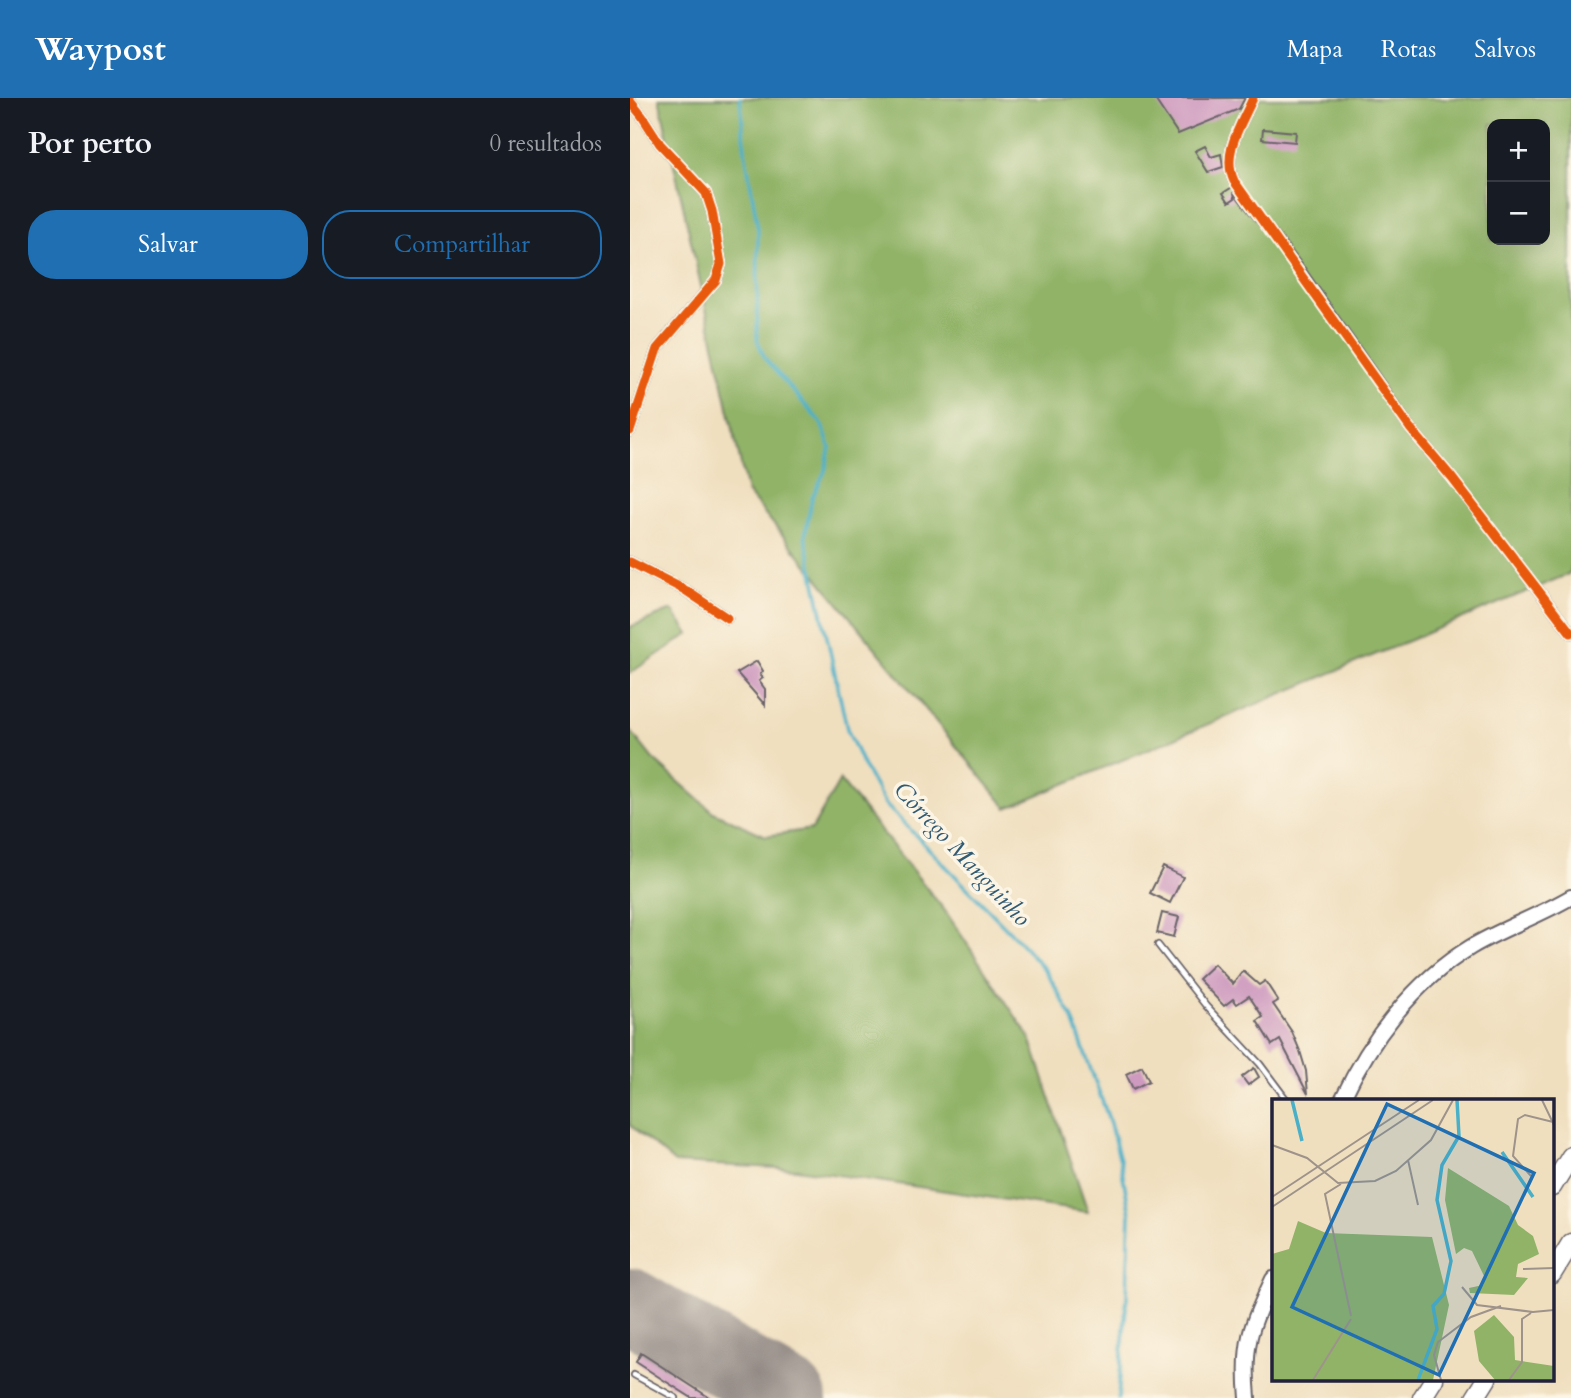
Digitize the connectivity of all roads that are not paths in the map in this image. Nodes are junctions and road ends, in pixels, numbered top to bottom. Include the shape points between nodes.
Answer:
1 (1253, 98) edge
2 (630, 102) edge
3 (1234, 181) dead end
4 (1241, 193) dead end
5 (630, 431) edge
6 (630, 562) edge
7 (727, 618) dead end
8 (1571, 633) edge
9 (1571, 897) edge
10 (1158, 945) dead end
11 (1286, 1099) edge
12 (1343, 1099) edge
13 (1571, 1156) edge
14 (1553, 1185) edge
15 (1571, 1243) edge
16 (1553, 1272) edge
17 (1272, 1281) edge
18 (634, 1375) dead end
19 (1433, 1380) edge
20 (1486, 1380) edge
21 (676, 1398) edge
22 (1248, 1398) edge
23 (1422, 1398) edge
24 (1475, 1398) edge

1 - 3 street via 1231,153
2 - 5 street via 660,144 706,193 721,264 716,280 657,349
4 - 8 street via 1410,428
6 - 7 street
9 - 12 main road via 1447,963 1398,1011 1356,1069
10 - 11 lane
13 - 14 highway
15 - 16 highway
17 - 22 main road via 1249,1335
18 - 21 lane
19 - 23 highway
20 - 24 highway

